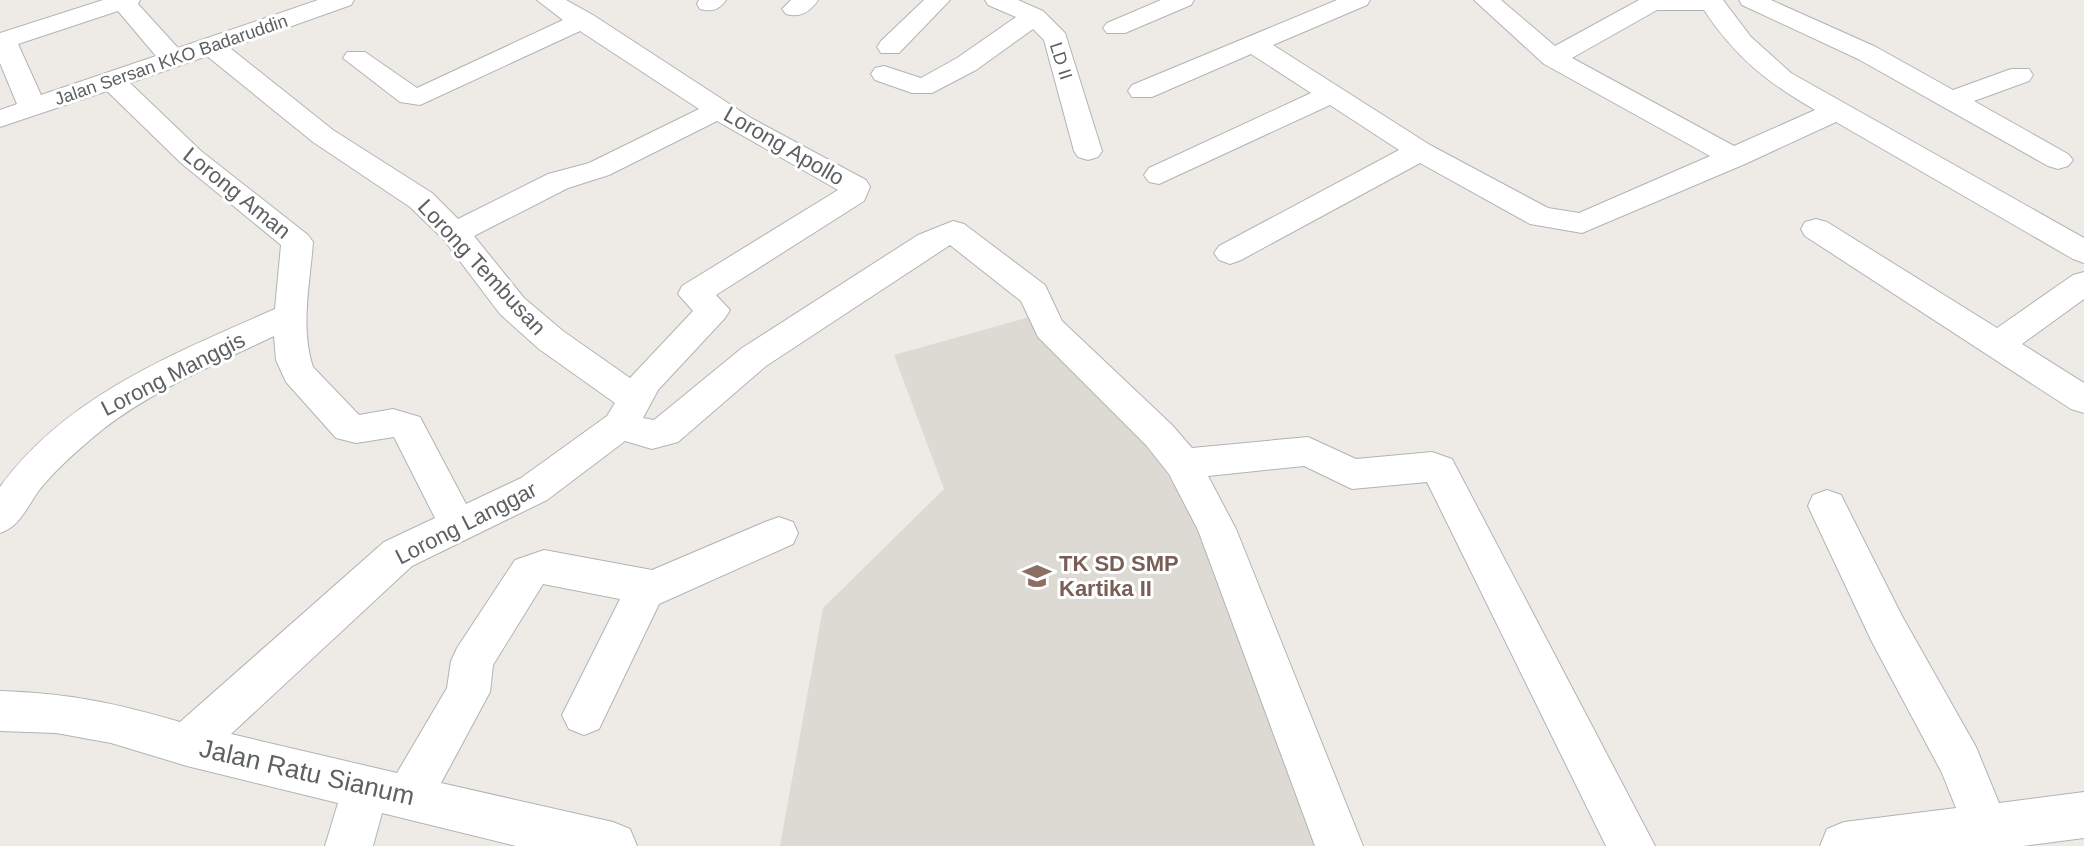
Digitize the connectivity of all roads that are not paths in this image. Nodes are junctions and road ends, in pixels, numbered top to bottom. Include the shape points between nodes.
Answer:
1 (342, 0) edge
2 (549, 0) edge
3 (938, 0) edge
4 (997, 0) edge
5 (1182, 0) edge
6 (1358, 0) edge
7 (1486, 0) edge
8 (1751, 0) edge
9 (124, 1) edge
10 (1712, 1) edge
11 (293, 8) edge
12 (1034, 16) junction
13 (584, 20) junction
14 (1116, 28) dead end
15 (1, 41) edge
16 (1253, 44) junction
17 (213, 47) junction
18 (890, 47) dead end
19 (356, 58) dead end
20 (1553, 58) junction
21 (174, 60) junction
22 (884, 74) dead end
23 (2020, 75) dead end
24 (112, 81) junction
25 (1142, 91) dead end
26 (1332, 94) junction
27 (1952, 100) junction
28 (33, 108) junction
29 (720, 109) junction
30 (1837, 111) junction
31 (0, 119) edge
32 (1088, 151) dead end
33 (1420, 151) junction
34 (1735, 158) junction
35 (2058, 160) dead end
36 (1159, 175) dead end
37 (1816, 229) dead end
38 (455, 233) junction
39 (2079, 246) edge
40 (1230, 253) dead end
41 (2084, 283) edge
42 (293, 314) junction
43 (1999, 344) junction
44 (2084, 400) edge
45 (628, 413) junction
46 (1183, 464) junction
47 (1827, 506) dead end
48 (0, 517) edge
49 (457, 524) junction
50 (779, 533) dead end
51 (646, 588) junction
52 (0, 711) edge
53 (584, 715) dead end
54 (187, 745) junction
55 (388, 791) junction
56 (2084, 815) edge
57 (1987, 829) junction
58 (593, 843) edge
59 (349, 846) edge
60 (1339, 846) edge
61 (1631, 846) edge
62 (1844, 846) edge

1 - 11 street, Jalan Sersan KKO Badaruddin
2 - 13 street, Lorong Apollo
3 - 18 street
4 - 12 street, LD II
5 - 14 street
6 - 16 street
7 - 20 street
8 - 27 street via 1867,53
9 - 15 street
9 - 21 street
10 - 20 street via 1652,3
10 - 30 street via 1750,53 1781,79
11 - 17 street, Jalan Sersan KKO Badaruddin
12 - 22 street via 933,83 922,87
12 - 32 street, LD II via 1056,38
13 - 19 street via 417,97
13 - 29 street, Lorong Apollo
15 - 28 street
16 - 25 street
16 - 26 street
17 - 21 street, Jalan Sersan KKO Badaruddin
17 - 38 street, Lorong Tembusan via 323,136 421,200
20 - 34 street
21 - 24 street, Jalan Sersan KKO Badaruddin
23 - 27 street
24 - 28 street, Jalan Sersan KKO Badaruddin
24 - 42 street, Lorong Aman via 191,157 297,242
26 - 33 street
26 - 36 street
27 - 35 street
28 - 31 street, Jalan Sersan KKO Badaruddin
29 - 38 street
29 - 45 street, Lorong Apollo via 855,187 853,194 694,294 713,310 663,360
30 - 34 street
30 - 39 street
33 - 34 street via 1541,217 1569,224
33 - 40 street
37 - 43 street
38 - 45 street, Lorong Tembusan via 512,306
41 - 43 street
42 - 48 street, Lorong Manggis via 161,375 94,415 34,468
42 - 49 street, Lorong Aman via 292,361 298,373 349,428 392,422 407,427
43 - 44 street
45 - 46 street via 652,435 665,432 754,357 953,231 1033,293 1050,329
45 - 49 street, Lorong Langgar via 534,489
46 - 60 street via 1217,529
46 - 61 street via 1308,451 1352,474 1439,469
47 - 57 street via 1960,762
49 - 54 street, Lorong Langgar via 398,554
50 - 51 street via 672,582
51 - 53 street
51 - 55 street via 544,567 529,572 472,661 468,692
52 - 54 street, Jalan Ratu Sianum via 111,722
54 - 55 street, Jalan Ratu Sianum
55 - 58 street, Jalan Ratu Sianum
55 - 59 street
56 - 57 street
57 - 62 street

